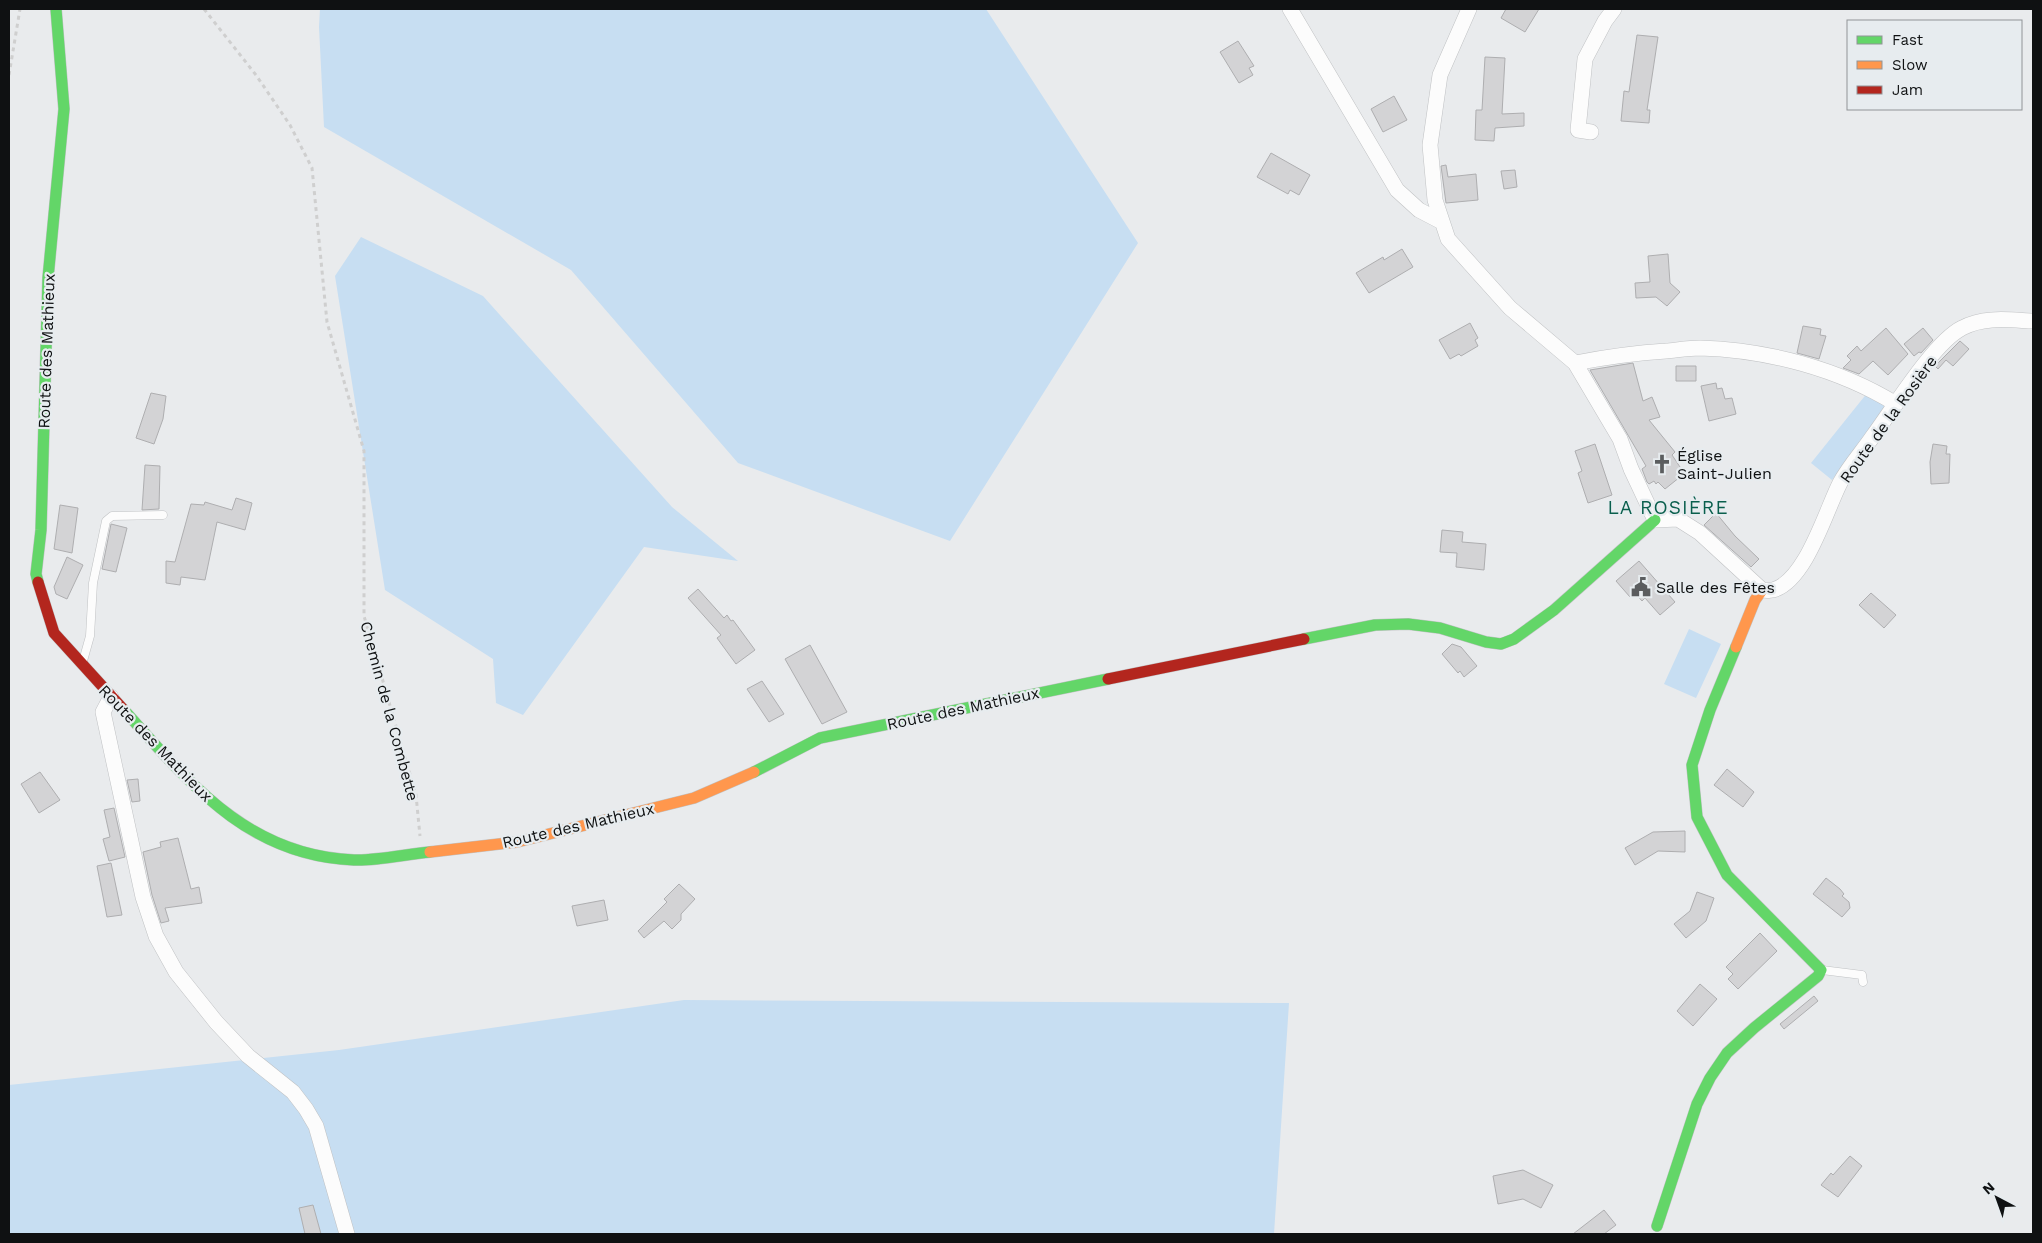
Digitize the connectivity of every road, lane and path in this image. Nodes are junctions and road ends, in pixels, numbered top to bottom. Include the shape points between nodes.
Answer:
1 (20, 9) edge
2 (56, 9) edge
3 (204, 9) edge
4 (1290, 9) edge
5 (1469, 9) edge
6 (1614, 9) edge
7 (9, 75) edge
8 (1591, 132) dead end
9 (1442, 222) junction
10 (2033, 321) edge
11 (1575, 363) junction
12 (1896, 404) junction
13 (163, 515) dead end
14 (1655, 520) junction
15 (1762, 590) junction
16 (82, 665) junction
17 (111, 697) junction
18 (422, 852) junction
19 (1821, 970) junction
20 (1863, 982) dead end
21 (1657, 1226) dead end
22 (347, 1234) edge

1 - 7 path
2 - 16 street, Route des Mathieux via 64,110 48,278 41,530 36,574 54,633
3 - 18 path, Chemin de la Combette via 290,125 312,168 327,322 364,451 364,616 416,795
4 - 9 street via 1397,190 1419,210
5 - 9 street via 1440,75 1430,144 1435,200
6 - 8 street via 1585,59 1578,130
9 - 11 street via 1448,239 1510,308
10 - 12 street, Route de la Rosière via 1990,320 1961,328 1917,374
11 - 12 street via 1616,355 1700,348 1767,355 1827,372 1874,391
11 - 14 street via 1620,439
12 - 15 street, Route de la Rosière via 1841,482 1810,553 1788,580 1773,590
13 - 16 lane via 112,516 106,521 93,583 90,636
14 - 15 street via 1678,519 1700,533
14 - 18 street, Route des Mathieux via 1526,633 1503,644 1420,624 1375,625 820,738 770,765 694,798 517,842
15 - 19 street via 1710,710 1692,765 1697,817 1727,875
16 - 17 street, Route des Mathieux
17 - 18 street, Route des Mathieux via 185,777 220,809 258,834 311,854 355,860
17 - 22 street via 103,712 143,897 156,936 176,972 216,1022 248,1056 293,1092 306,1109 316,1126
19 - 20 lane via 1862,975
19 - 21 street via 1818,976 1727,1052 1710,1078 1697,1104

